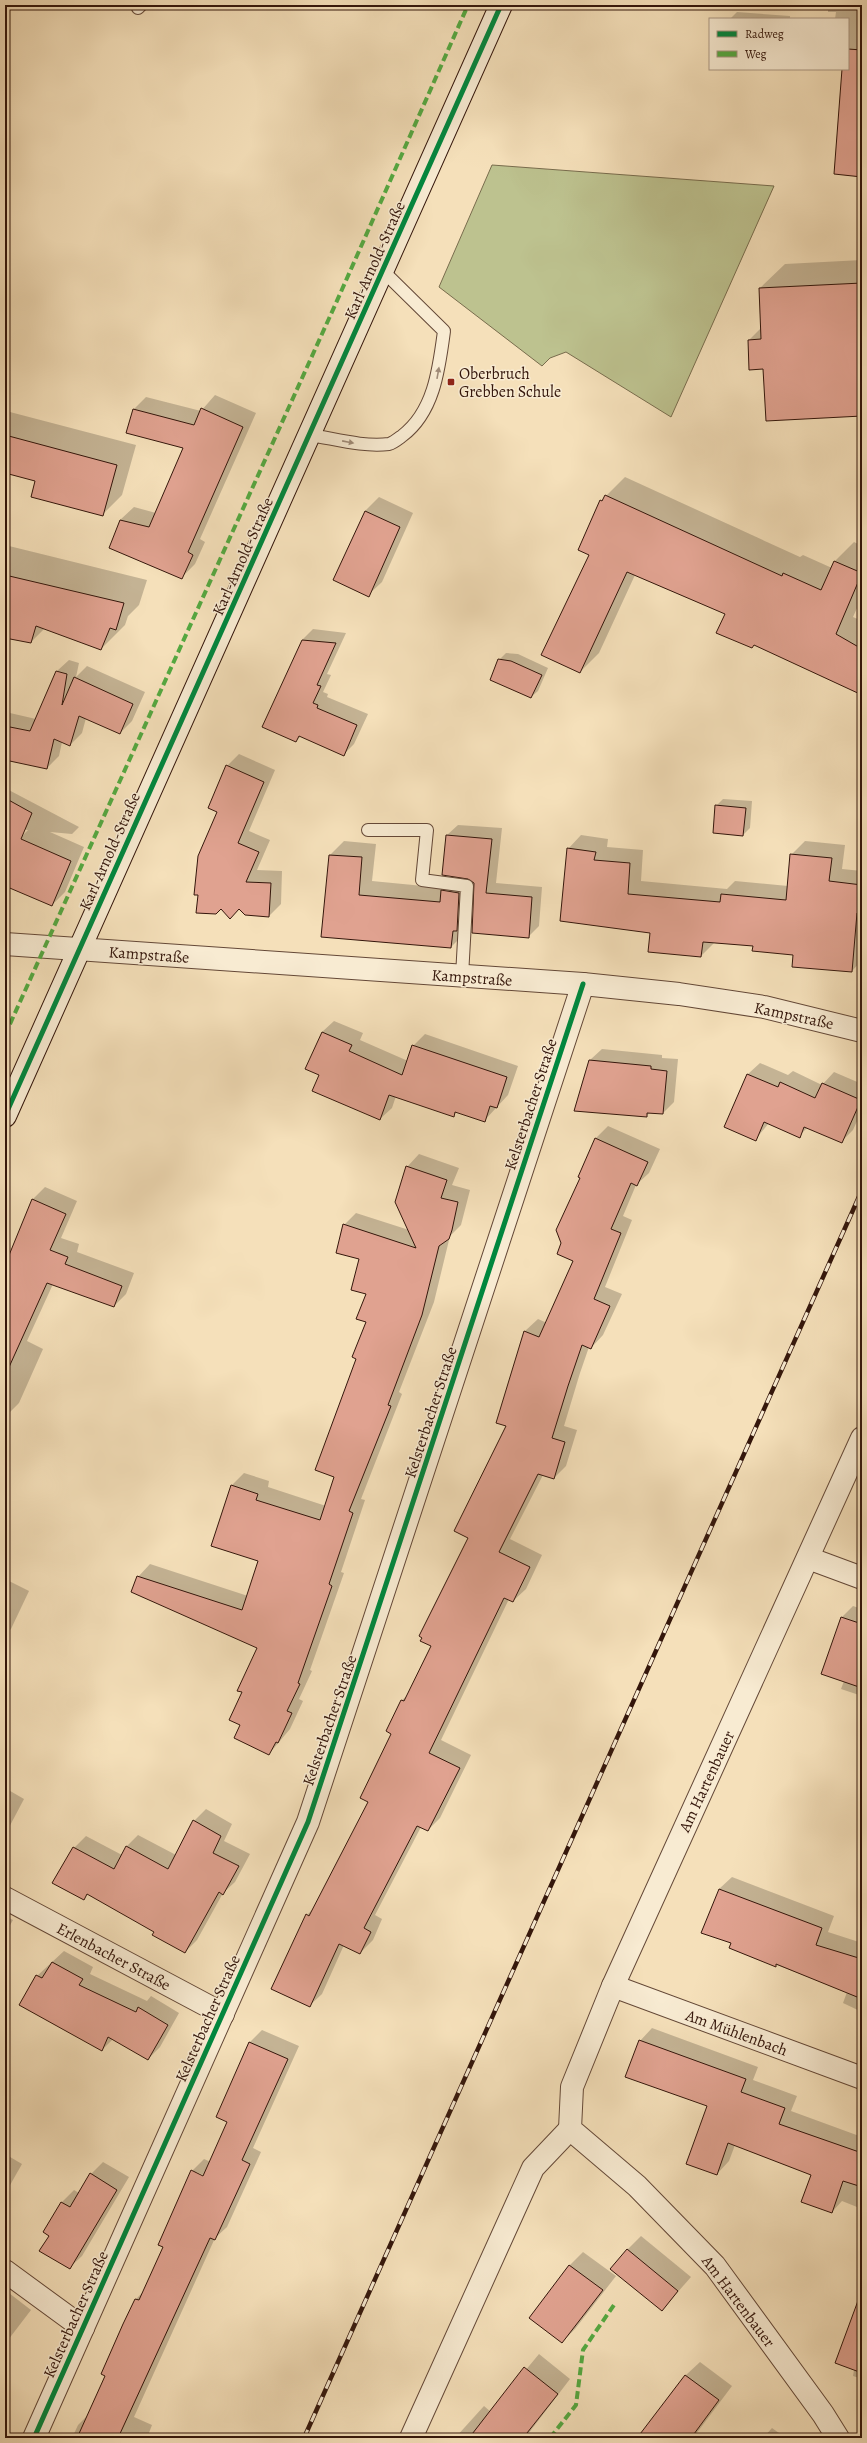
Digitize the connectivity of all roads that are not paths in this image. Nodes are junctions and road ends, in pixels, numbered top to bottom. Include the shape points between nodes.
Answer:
1 (501, 5) edge
2 (383, 271) junction
3 (310, 435) junction
4 (368, 830) dead end
5 (5, 944) edge
6 (79, 949) junction
7 (462, 976) junction
8 (583, 984) junction
9 (862, 1031) edge
10 (5, 1116) edge
11 (862, 1438) edge
12 (808, 1558) junction
13 (862, 1578) edge
14 (5, 1898) edge
15 (613, 1986) junction
16 (223, 2014) junction
17 (862, 2078) edge
18 (570, 2129) junction
19 (5, 2271) edge
20 (83, 2328) junction
21 (34, 2438) edge
22 (411, 2438) edge
23 (838, 2438) edge

1 - 2 street, Karl-Arnold-Straße
2 - 3 street, Karl-Arnold-Straße
3 -> 2 lane via 363,445 391,444 412,428 423,412 437,378 444,331
3 - 6 street, Karl-Arnold-Straße
4 - 7 lane via 427,830 422,880 467,886
5 - 6 street, Kampstraße
6 - 7 street, Kampstraße
6 - 10 street, Karl-Arnold-Straße
7 - 8 street, Kampstraße
8 - 9 street, Kampstraße via 679,994 764,1007
8 - 16 street, Kelsterbacher Straße via 308,1822
11 - 12 street, Am Hartenbauer
12 - 13 street
12 - 15 street, Am Hartenbauer
14 - 16 street, Erlenbacher Straße
15 - 17 street, Am Mühlenbach
15 - 18 street, Am Hartenbauer via 572,2086
16 - 20 street, Kelsterbacher Straße
18 - 22 street via 533,2168
18 - 23 street, Am Hartenbauer via 637,2186 716,2266
19 - 20 street
20 - 21 street, Kelsterbacher Straße

